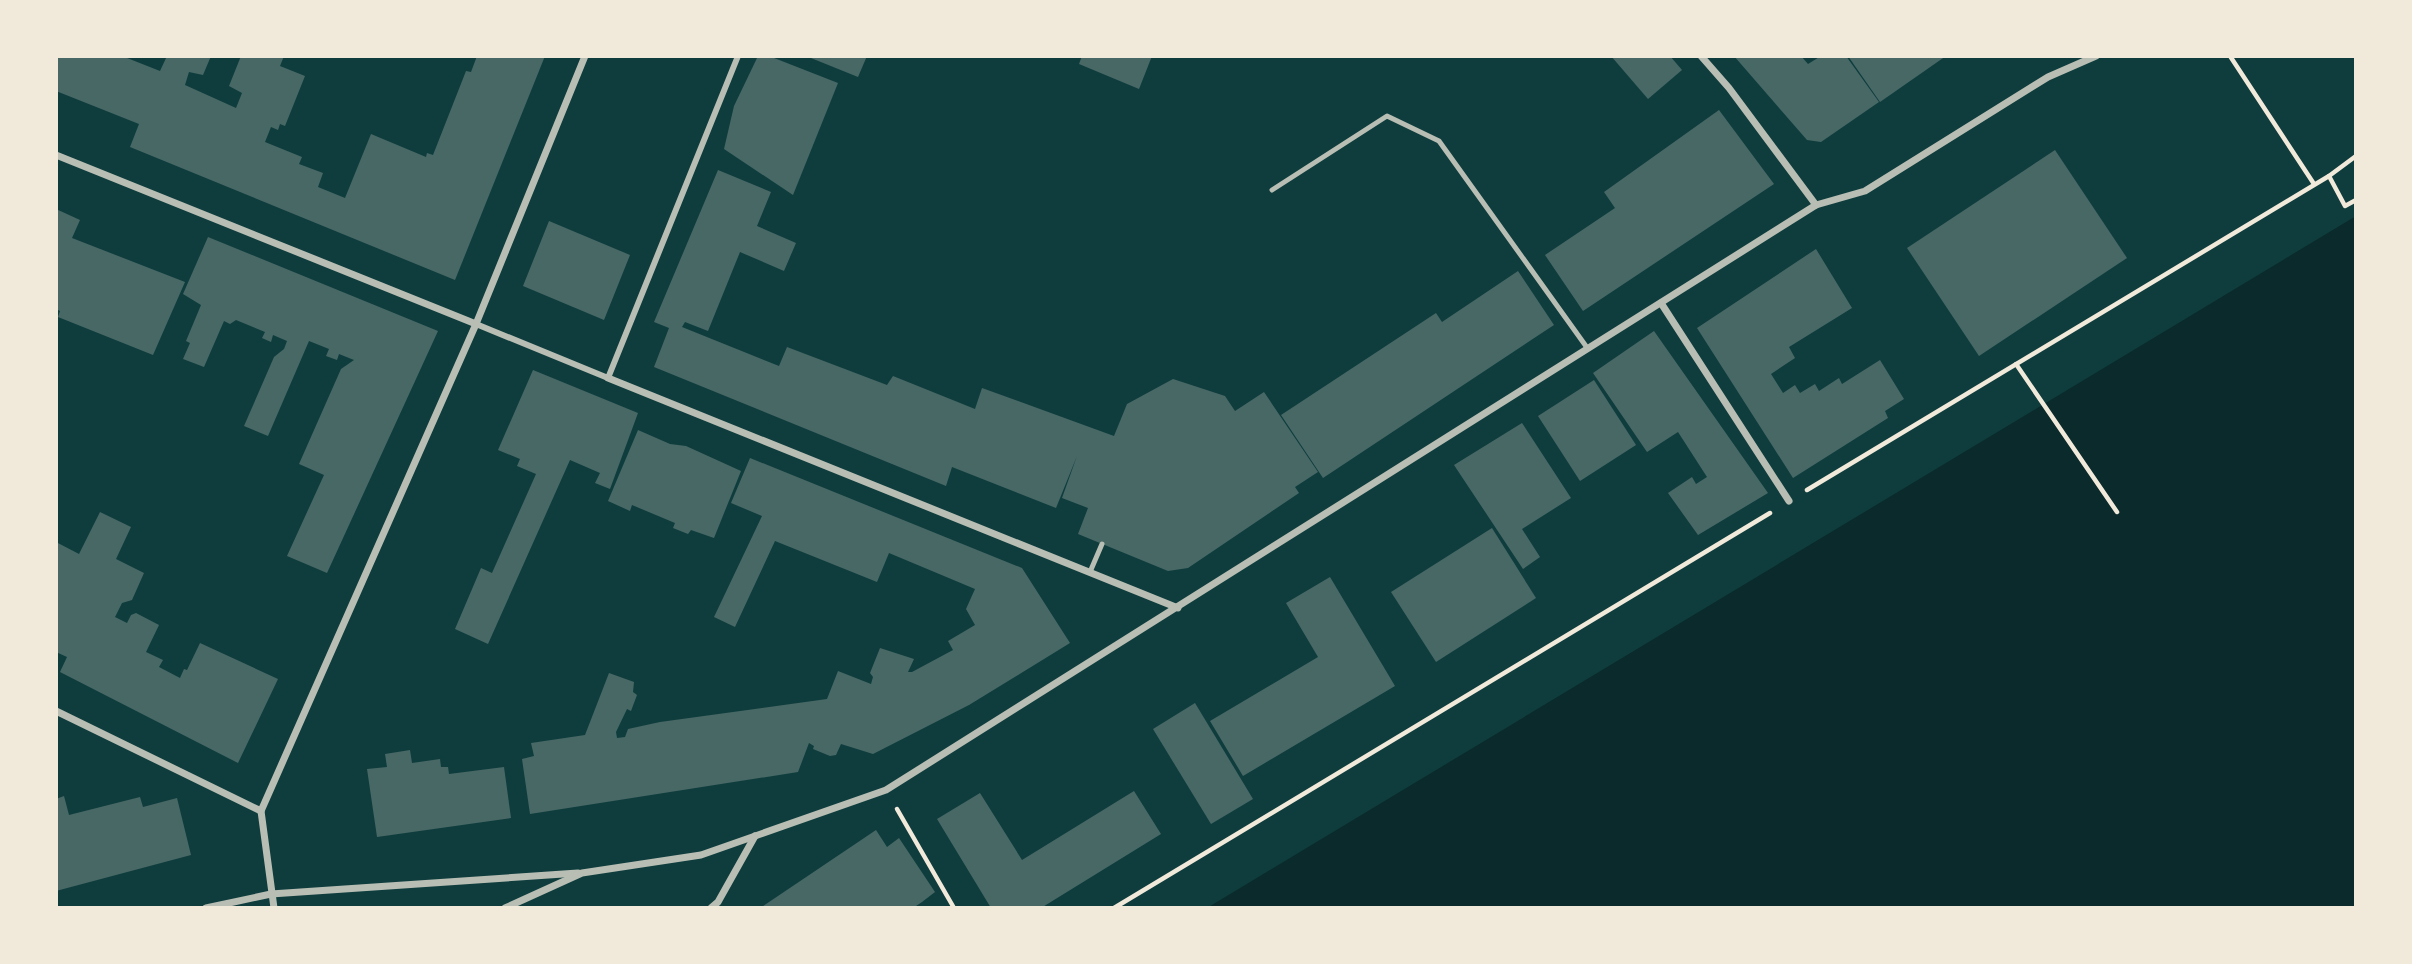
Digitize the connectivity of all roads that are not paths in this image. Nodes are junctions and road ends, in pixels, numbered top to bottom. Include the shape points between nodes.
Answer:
1 (585, 56) edge
2 (738, 56) edge
3 (1701, 56) edge
4 (2096, 56) edge
5 (56, 155) edge
6 (1272, 190) dead end
7 (1816, 205) junction
8 (1661, 303) junction
9 (476, 324) junction
10 (1588, 349) junction
11 (608, 378) junction
12 (1789, 501) road end
13 (1102, 544) dead end
14 (1090, 572) junction
15 (1178, 608) junction
16 (56, 711) edge
17 (261, 811) junction
18 (755, 835) junction
19 (582, 873) junction
20 (271, 894) junction
21 (206, 908) edge
22 (274, 908) edge
23 (505, 908) edge
24 (710, 908) edge

1 - 9 street
2 - 11 street
3 - 7 street
4 - 7 street via 2048,76 1865,191
5 - 9 street
6 - 10 lane via 1387,116 1439,141
7 - 8 street
8 - 10 street
8 - 12 street
9 - 11 street
9 - 17 street
10 - 15 street
11 - 14 street
13 - 14 lane
14 - 15 street
15 - 18 street via 886,790
16 - 17 street
17 - 20 street
18 - 19 street via 701,855
18 - 24 street via 718,902
19 - 20 street
19 - 23 street
20 - 21 street
20 - 22 street

